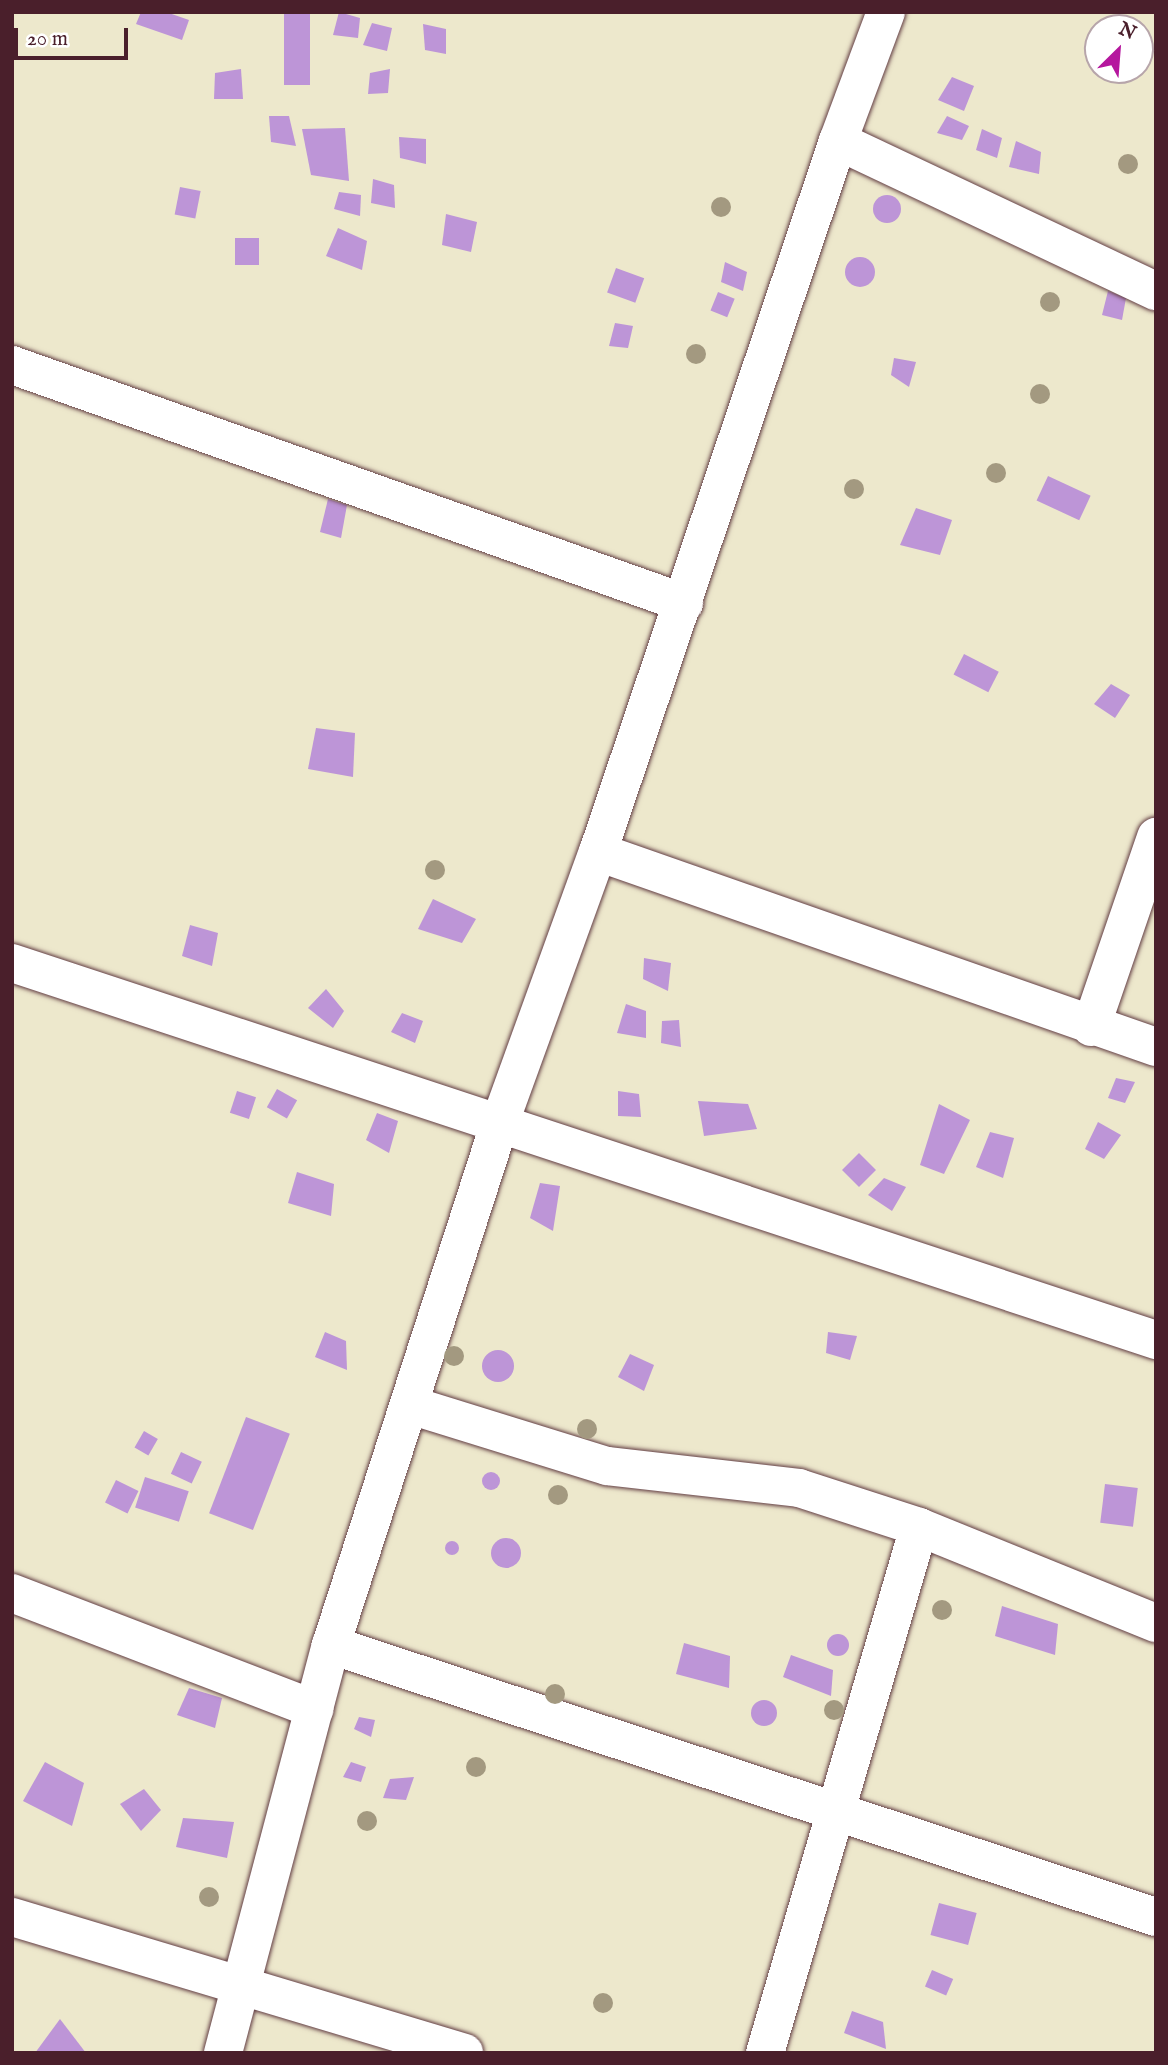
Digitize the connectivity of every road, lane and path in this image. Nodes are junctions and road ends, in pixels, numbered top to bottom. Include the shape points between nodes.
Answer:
1 (886, 12) edge
2 (838, 141) junction
3 (1156, 291) edge
4 (12, 365) edge
5 (684, 603) junction
6 (1156, 837) edge
7 (598, 852) junction
8 (12, 963) edge
9 (1091, 1027) junction
10 (1156, 1047) edge
11 (500, 1122) junction
12 (1156, 1340) edge
13 (410, 1405) junction
14 (919, 1527) junction
15 (12, 1593) edge
16 (1156, 1623) edge
17 (331, 1645) junction
18 (314, 1709) junction
19 (836, 1812) junction
20 (12, 1917) edge
21 (1156, 1917) edge
22 (242, 1990) junction
23 (223, 2053) edge
24 (464, 2053) edge
25 (765, 2053) edge

1 - 2 street
2 - 3 street
2 - 5 street
4 - 5 street
5 - 7 street
6 - 9 street
7 - 9 street
7 - 11 street
8 - 11 street
9 - 10 street
11 - 12 street
11 - 13 street
13 - 14 street via 607,1466 799,1489
13 - 17 street
14 - 16 street
14 - 19 street
15 - 18 street
17 - 18 street
17 - 19 street
18 - 22 street
19 - 21 street
19 - 25 street
20 - 22 street
22 - 23 street
22 - 24 street

